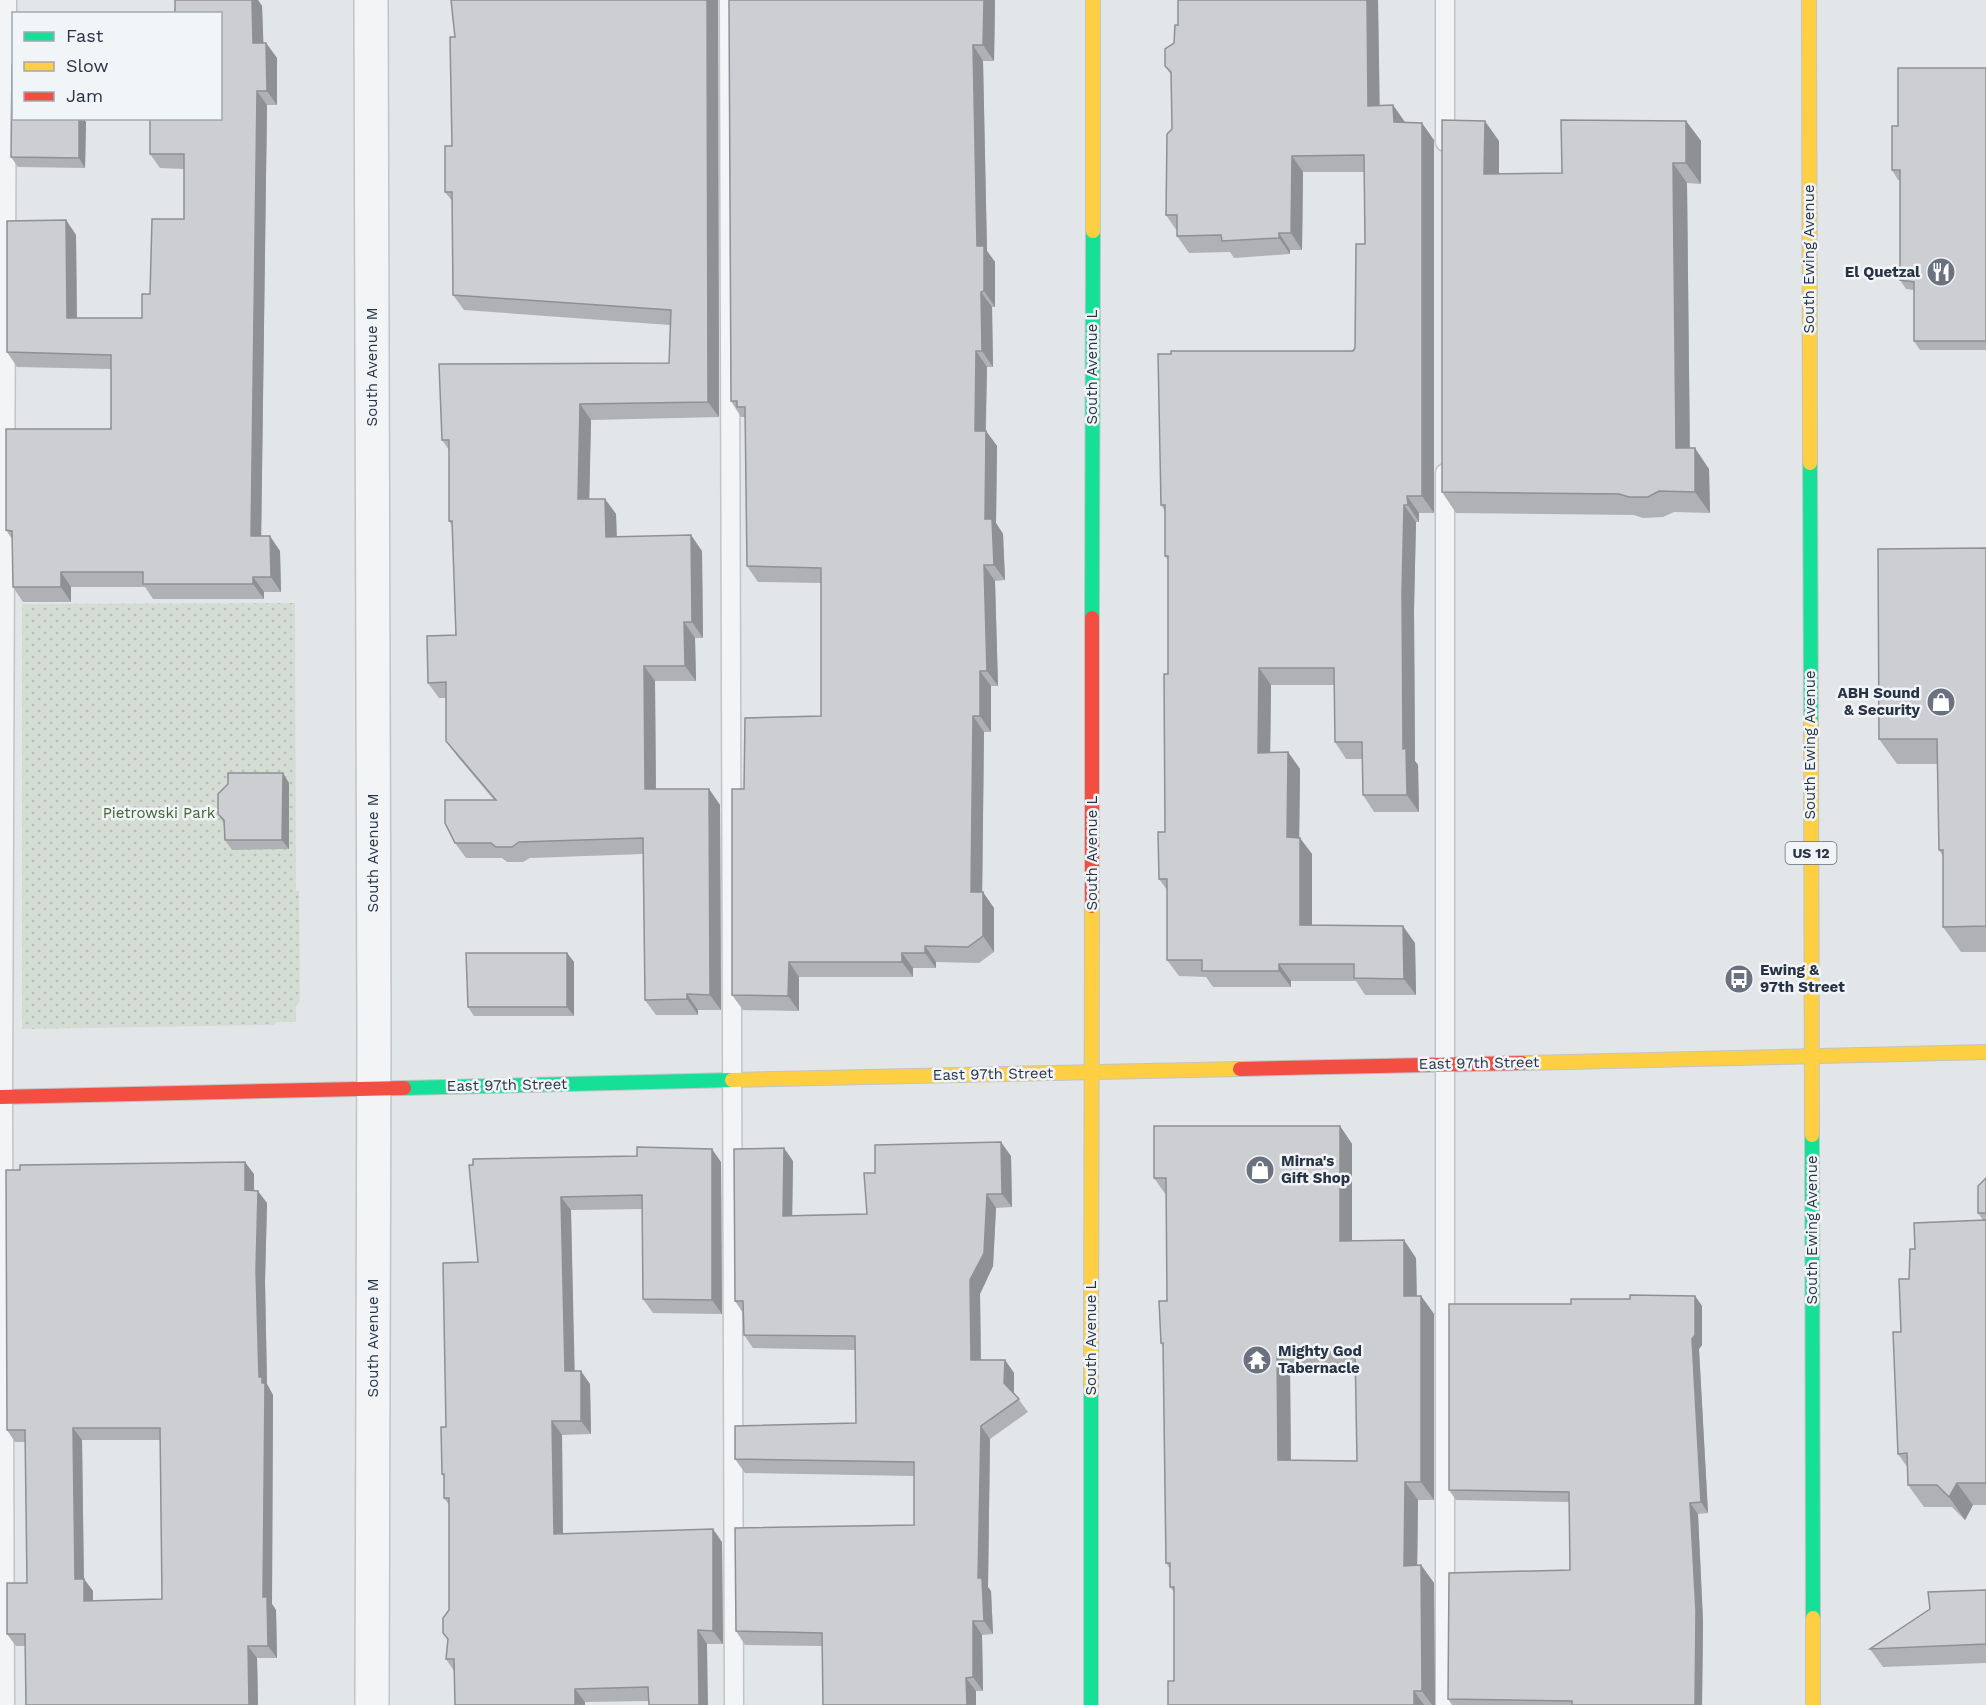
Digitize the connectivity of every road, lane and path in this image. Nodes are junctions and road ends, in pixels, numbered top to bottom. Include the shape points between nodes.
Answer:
1 (7, 0) edge
2 (371, 0) edge
3 (729, 0) edge
4 (1093, 0) edge
5 (1445, 0) edge
6 (1809, 0) edge
7 (1445, 155) edge
8 (1445, 454) edge
9 (1986, 1052) edge
10 (1811, 1056) junction
11 (1446, 1064) junction
12 (1092, 1072) junction
13 (732, 1080) junction
14 (374, 1088) junction
15 (1, 1097) edge
16 (5, 1705) edge
17 (372, 1705) edge
18 (734, 1705) edge
19 (1091, 1705) edge
20 (1446, 1705) edge
21 (1813, 1705) edge

1 - 15 lane
2 - 14 street, South Avenue M
3 - 13 lane
4 - 12 street, South Avenue L
5 - 7 lane
6 - 10 street, South Ewing Avenue / US 12
8 - 11 lane
9 - 10 street, East 97th Street
10 - 11 street, East 97th Street
10 - 21 street, South Ewing Avenue / US 12
11 - 12 street, East 97th Street
11 - 20 lane
12 - 13 street, East 97th Street
12 - 19 street, South Avenue L
13 - 14 street, East 97th Street
13 - 18 lane
14 - 15 street, East 97th Street
14 - 17 street, South Avenue M
15 - 16 lane

